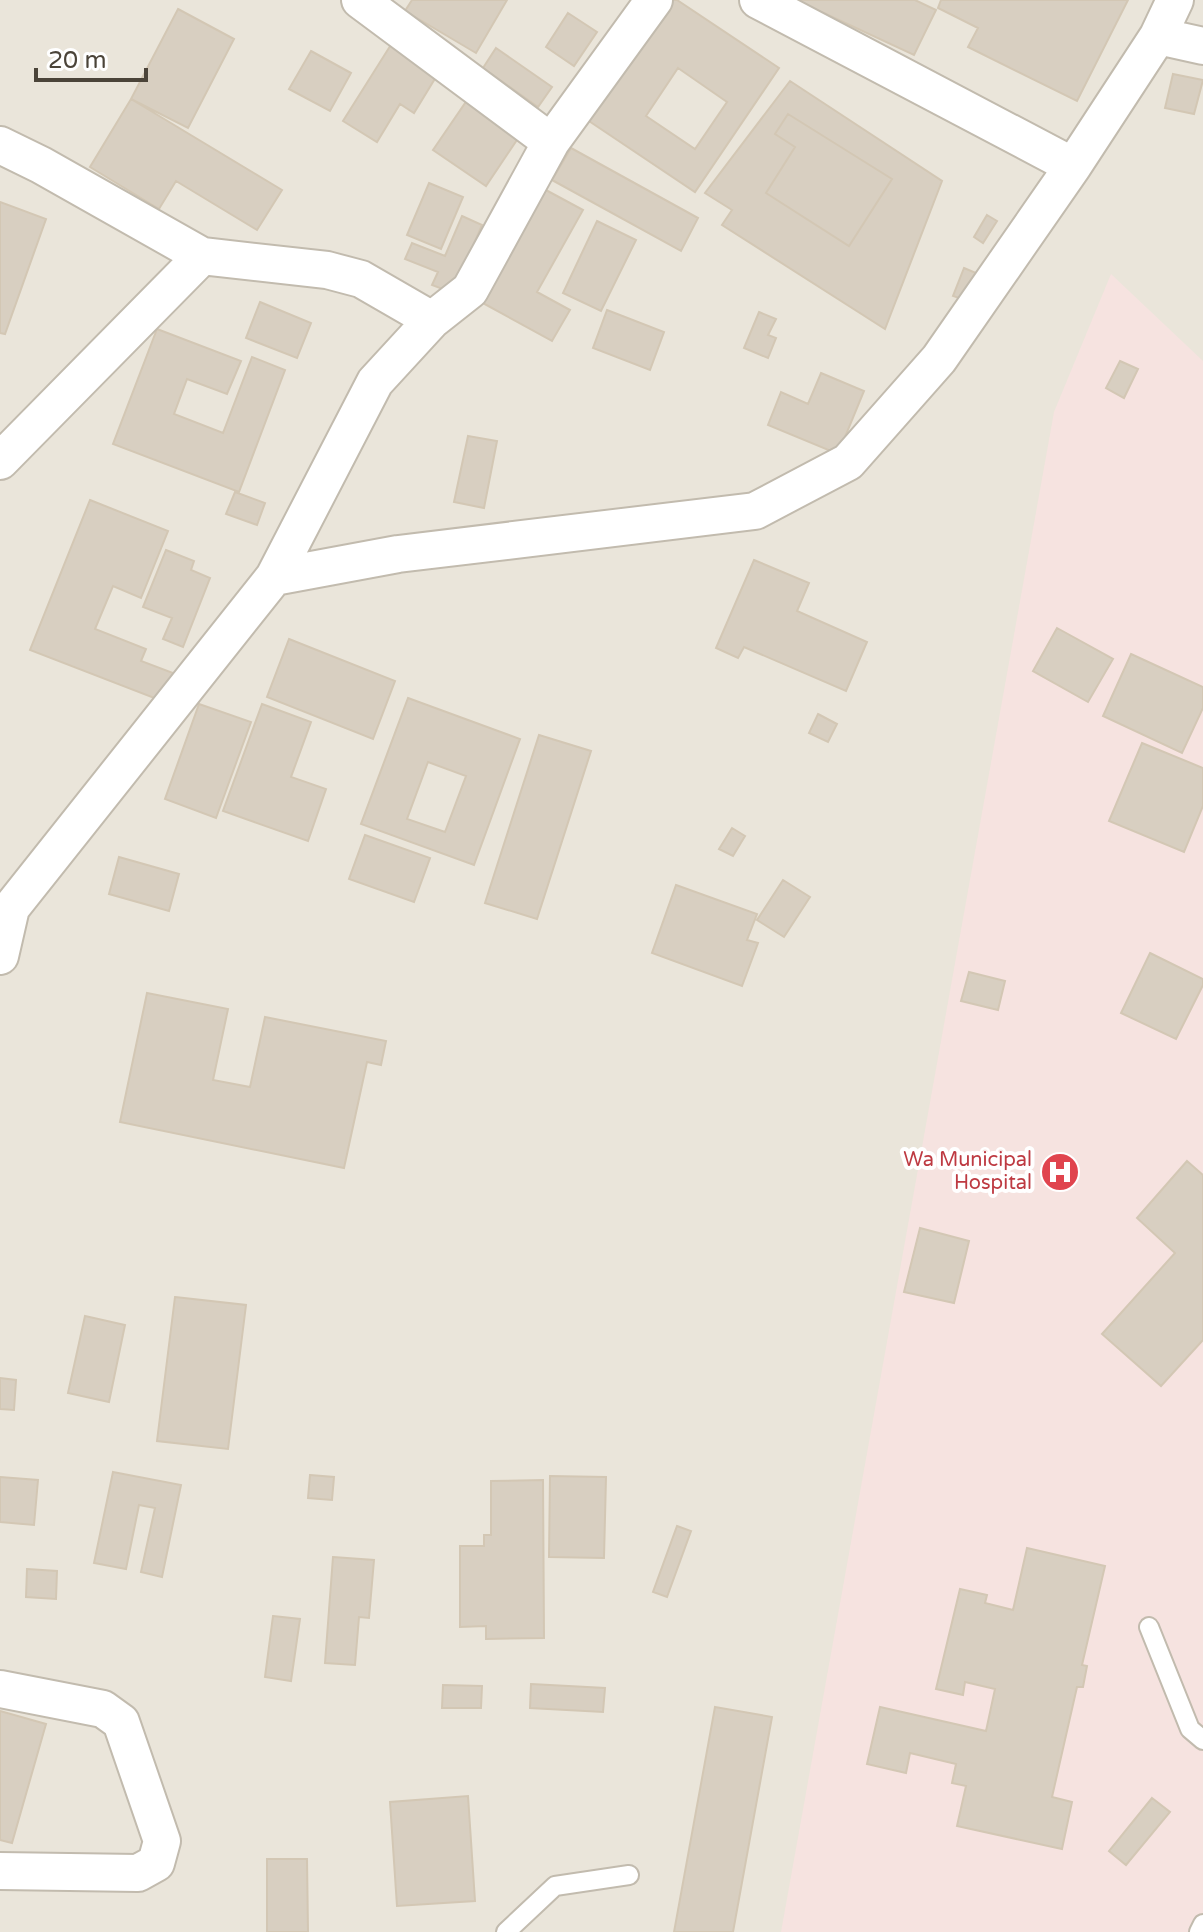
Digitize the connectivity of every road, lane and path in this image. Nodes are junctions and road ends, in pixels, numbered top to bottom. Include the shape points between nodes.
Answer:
1 (360, 0) edge
2 (654, 0) edge
3 (758, 0) edge
4 (1175, 0) edge
5 (1158, 36) junction
6 (1203, 46) edge
7 (551, 142) junction
8 (0, 145) edge
9 (1073, 166) junction
10 (202, 256) junction
11 (432, 320) junction
12 (0, 461) edge
13 (274, 577) junction
14 (6, 907) edge
15 (0, 956) edge
16 (1149, 1627) dead end
17 (0, 1689) edge
18 (1203, 1740) edge
19 (0, 1871) edge
20 (629, 1875) dead end
21 (1203, 1924) edge
22 (506, 1932) edge
23 (1199, 1932) edge

1 - 7 street
2 - 7 street
3 - 9 street
4 - 5 street
5 - 6 street
5 - 9 street
7 - 11 street via 470,290
8 - 10 street
9 - 13 street via 939,359 848,462 755,511 398,554
10 - 11 street via 361,279
10 - 12 street
11 - 13 street via 375,382
13 - 14 street
14 - 15 street
16 - 18 lane via 1190,1729
17 - 19 street via 103,1709 121,1722 162,1841 156,1863 138,1873
20 - 22 lane via 555,1886
21 - 23 lane

